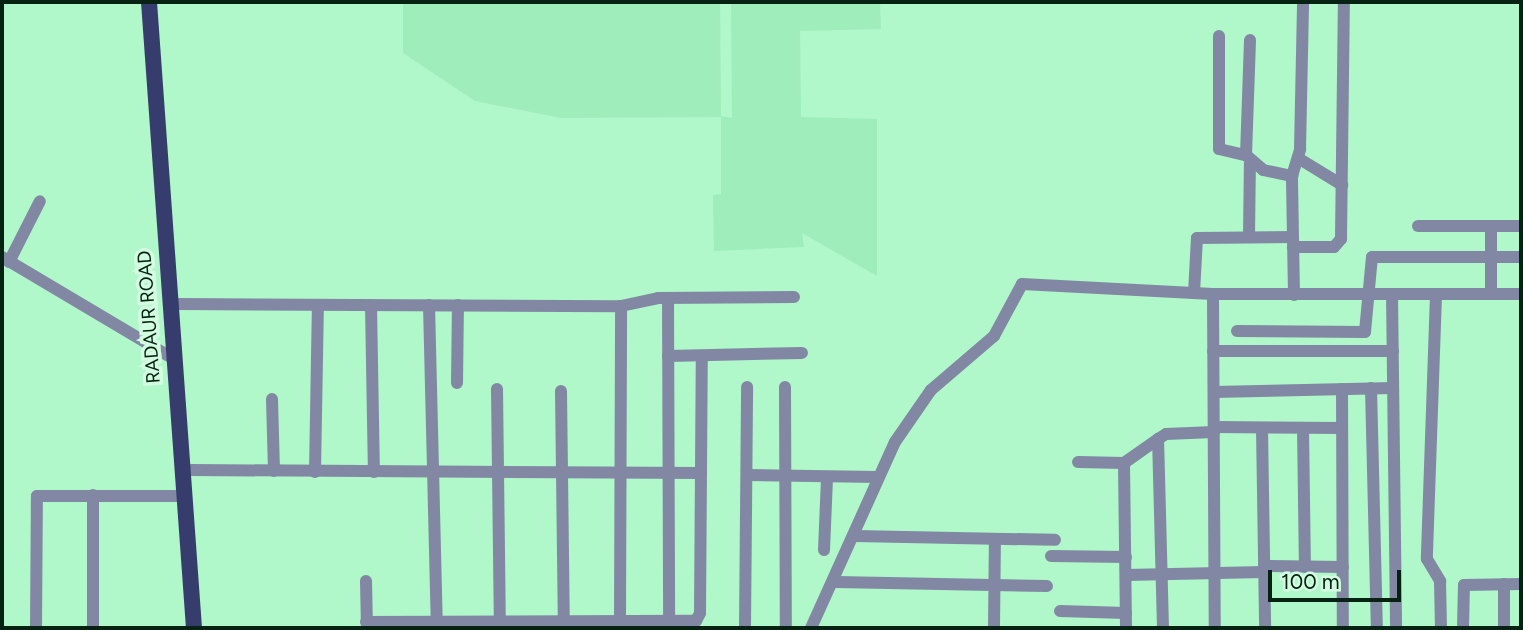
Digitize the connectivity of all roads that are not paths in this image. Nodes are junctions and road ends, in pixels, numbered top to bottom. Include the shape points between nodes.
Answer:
1 (149, 2) edge
2 (158, 2) edge
3 (1303, 2) edge
4 (1344, 2) edge
5 (1219, 36) dead end
6 (1250, 40) dead end
7 (1248, 157) junction
8 (1298, 158) junction
9 (1292, 176) junction
10 (1342, 185) junction
11 (40, 201) dead end
12 (1419, 226) dead end
13 (1491, 226) junction
14 (1521, 226) edge
15 (1249, 237) junction
16 (1293, 242) junction
17 (1490, 257) junction
18 (1521, 257) edge
19 (6, 259) edge
20 (1194, 293) junction
21 (1213, 294) junction
22 (1369, 294) junction
23 (1392, 294) junction
24 (1490, 294) junction
25 (1521, 294) edge
26 (1294, 295) junction
27 (1436, 295) junction
28 (668, 298) junction
29 (793, 298) dead end
30 (178, 304) junction
31 (318, 305) junction
32 (371, 305) junction
33 (429, 305) junction
34 (458, 305) junction
35 (621, 306) junction
36 (1237, 331) dead end
37 (1213, 351) junction
38 (1393, 351) junction
39 (802, 353) dead end
40 (668, 356) junction
41 (702, 356) junction
42 (172, 358) junction
43 (457, 383) dead end
44 (747, 387) dead end
45 (785, 387) dead end
46 (1371, 388) junction
47 (1393, 388) junction
48 (497, 389) dead end
49 (1342, 389) junction
50 (561, 391) dead end
51 (1214, 392) junction
52 (272, 399) dead end
53 (1262, 428) junction
54 (1303, 428) junction
55 (1342, 428) junction
56 (1214, 430) junction
57 (1158, 439) junction
58 (1078, 462) dead end
59 (1124, 463) junction
60 (191, 470) junction
61 (498, 470) junction
62 (561, 470) junction
63 (274, 471) junction
64 (434, 471) junction
65 (621, 471) junction
66 (668, 471) junction
67 (315, 472) junction
68 (374, 472) junction
69 (701, 473) junction
70 (749, 475) junction
71 (788, 477) junction
72 (878, 477) junction
73 (827, 478) junction
74 (93, 495) junction
75 (185, 496) junction
76 (855, 536) junction
77 (995, 539) junction
78 (1055, 540) dead end
79 (824, 550) dead end
80 (1051, 556) dead end
81 (1126, 557) junction
82 (1306, 567) junction
83 (1343, 567) junction
84 (1264, 569) junction
85 (1215, 573) junction
86 (1164, 574) junction
87 (1126, 575) junction
88 (366, 581) dead end
89 (836, 582) junction
90 (1504, 584) junction
91 (1521, 584) edge
92 (994, 585) junction
93 (1048, 586) dead end
94 (1060, 611) dead end
95 (1126, 613) junction
96 (669, 620) junction
97 (621, 621) junction
98 (437, 622) junction
99 (500, 623) junction
100 (564, 623) junction
101 (367, 625) edge
102 (36, 628) edge
103 (93, 628) edge
104 (194, 628) edge
105 (202, 628) edge
106 (746, 628) edge
107 (786, 628) edge
108 (811, 628) edge
109 (993, 628) edge
110 (1126, 628) edge
111 (1163, 628) edge
112 (1214, 628) edge
113 (1265, 628) edge
114 (1343, 628) edge
115 (1377, 628) edge
116 (1396, 628) edge
117 (1441, 628) edge
118 (1463, 628) edge
119 (1504, 628) edge

1 - 42 main road, RADAUR ROAD
2 - 30 main road, RADAUR ROAD
3 - 8 street
4 - 10 street
5 - 7 street via 1219,149
6 - 7 street
7 - 9 street via 1263,170
7 - 15 street
8 - 9 street
8 - 10 street via 1321,168
9 - 16 street
10 - 16 street via 1339,244
11 - 19 street
12 - 13 street
13 - 14 street
13 - 17 street
15 - 16 street
15 - 20 street via 1195,241
16 - 26 street
17 - 18 street
17 - 22 street via 1372,257
17 - 24 street
19 - 42 street
20 - 21 street
20 - 72 street via 1022,284 994,336 919,404
21 - 26 street
21 - 37 street
22 - 23 street
22 - 26 street
22 - 36 street via 1365,332
23 - 27 street
23 - 38 street
24 - 25 street
24 - 27 street
27 - 117 street via 1427,559 1440,581
28 - 29 street
28 - 35 street
28 - 40 street
30 - 31 street
30 - 60 main road, RADAUR ROAD
31 - 32 street
31 - 67 street
32 - 33 street
32 - 68 street
33 - 34 street
33 - 64 street
34 - 35 street
34 - 43 street
35 - 65 street
37 - 38 street
37 - 51 street
38 - 47 street
39 - 41 street
40 - 41 street
40 - 66 street
41 - 69 street
42 - 75 main road, RADAUR ROAD
44 - 70 street
45 - 71 street
46 - 47 street
46 - 49 street
46 - 115 street
47 - 116 street
48 - 61 street
49 - 51 street
49 - 55 street
50 - 62 street
51 - 56 street
52 - 63 street
53 - 54 street
53 - 56 street
53 - 84 street
54 - 55 street
54 - 82 street
55 - 83 street
56 - 57 street via 1166,434
56 - 85 street
57 - 59 street
57 - 86 street
58 - 59 street
59 - 81 street
60 - 63 street
60 - 105 main road, RADAUR ROAD
61 - 62 street
61 - 64 street
61 - 99 street
62 - 65 street
62 - 100 street
63 - 67 street
64 - 68 street
64 - 98 street
65 - 66 street
65 - 97 street
66 - 69 street
66 - 96 street
67 - 68 street
69 - 96 street via 699,618
70 - 71 street
70 - 106 street
71 - 73 street
71 - 107 street
72 - 73 street
72 - 76 street
73 - 79 street
74 - 75 street
74 - 102 street via 37,496
74 - 103 street
75 - 104 main road, RADAUR ROAD
76 - 77 street
76 - 89 street
77 - 78 street
77 - 92 street
80 - 81 street
81 - 87 street
82 - 83 street
82 - 84 street
83 - 114 street
84 - 85 street
84 - 113 street
85 - 86 street
85 - 112 street
86 - 87 street
86 - 111 street
87 - 95 street
88 - 101 street
89 - 92 street
89 - 108 street
90 - 91 street
90 - 118 street via 1464,585
90 - 119 street
92 - 93 street
92 - 109 street
94 - 95 street
95 - 110 street
96 - 97 street
97 - 100 street
98 - 99 street
98 - 101 street
99 - 100 street

